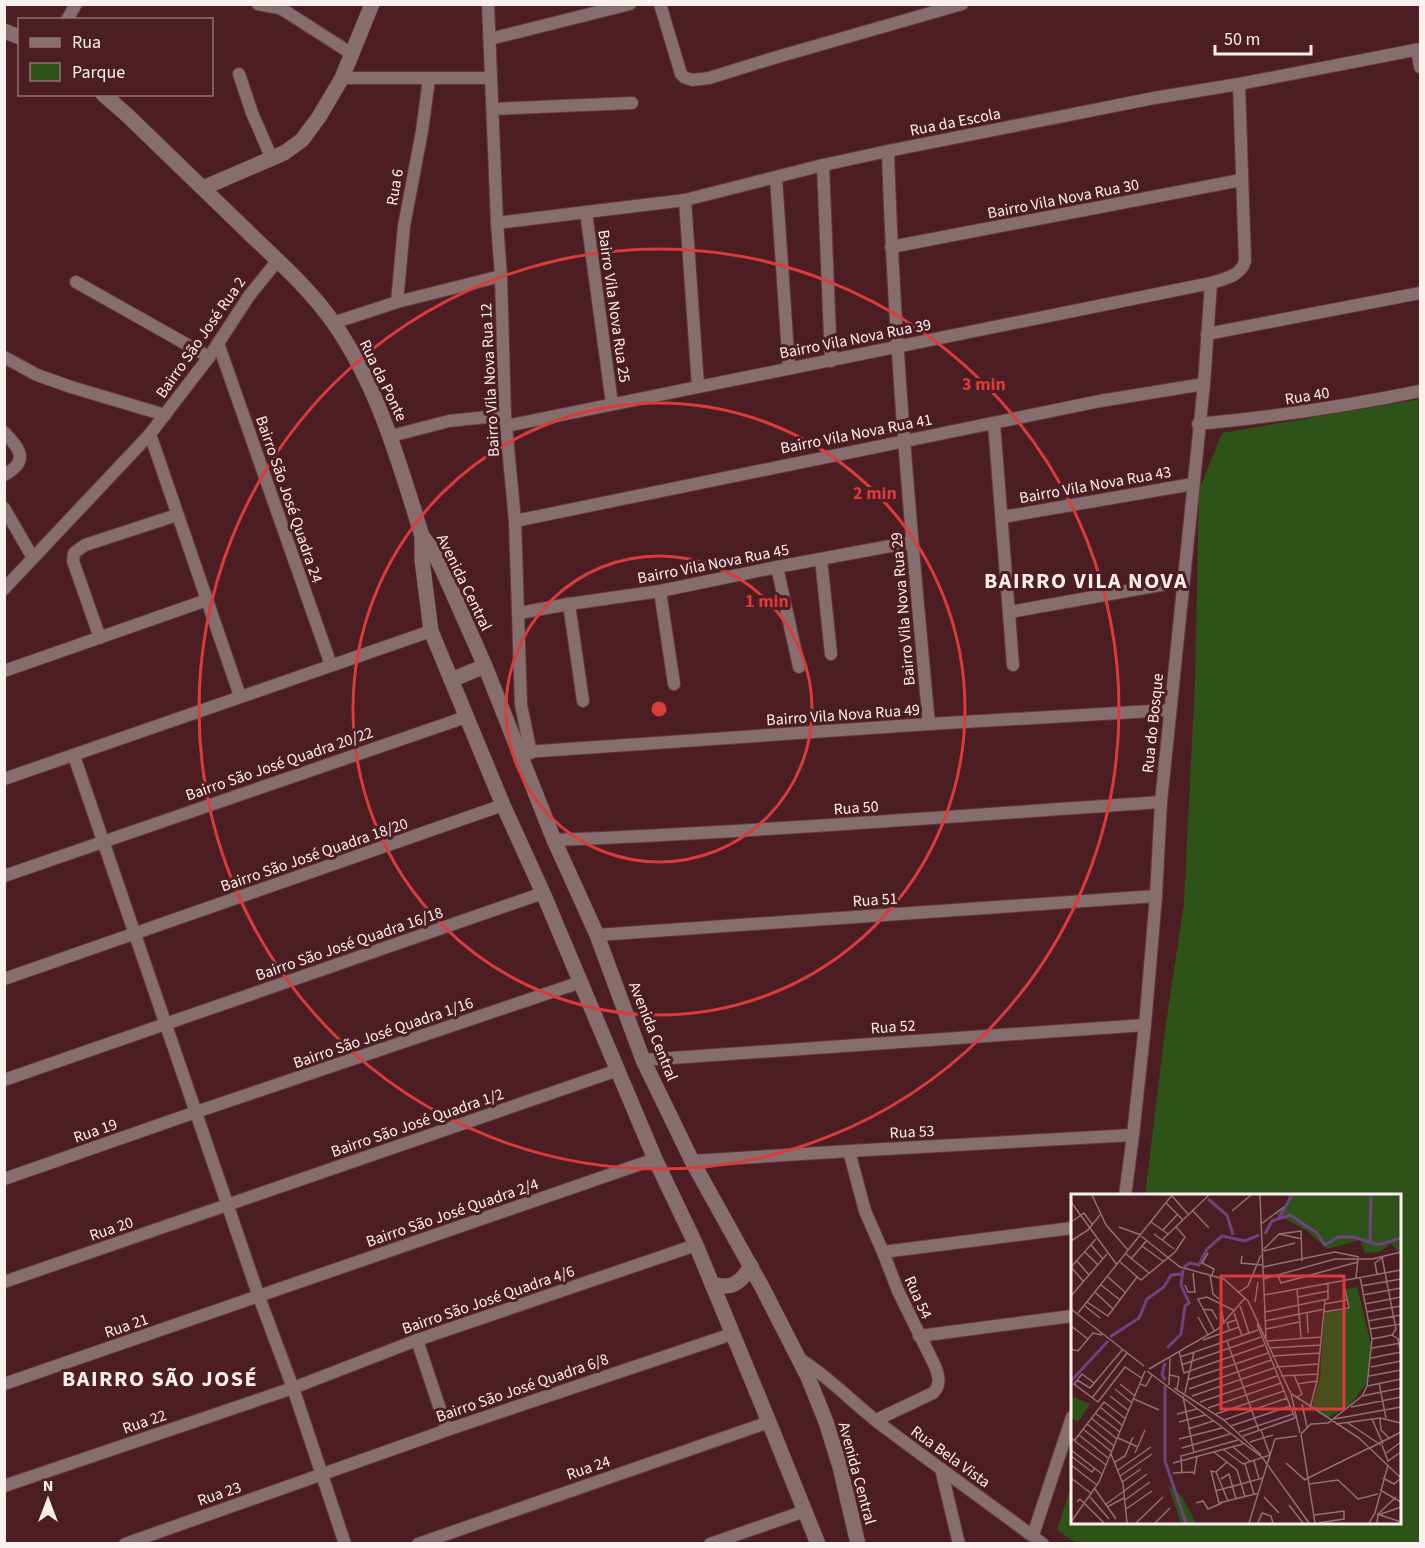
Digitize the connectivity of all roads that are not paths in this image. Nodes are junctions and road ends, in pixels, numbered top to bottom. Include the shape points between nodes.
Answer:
1 (75, 4) edge
2 (372, 4) edge
3 (488, 4) edge
4 (630, 4) edge
5 (660, 4) edge
6 (962, 4) edge
7 (260, 5) edge
8 (68, 18) edge
9 (490, 39) junction
10 (1419, 50) edge
11 (352, 54) junction
12 (1420, 67) edge
13 (239, 74) dead end
14 (342, 78) junction
15 (491, 78) junction
16 (429, 79) junction
17 (1239, 84) junction
18 (105, 96) edge
19 (632, 103) dead end
20 (493, 109) junction
21 (888, 151) junction
22 (272, 159) junction
23 (823, 165) junction
24 (776, 178) junction
25 (1241, 180) junction
26 (203, 188) junction
27 (685, 200) junction
28 (586, 212) junction
29 (497, 223) junction
30 (891, 247) junction
31 (278, 260) junction
32 (501, 276) junction
33 (76, 282) dead end
34 (1211, 283) junction
35 (1420, 293) edge
36 (397, 302) junction
37 (333, 323) junction
38 (1207, 334) junction
39 (218, 343) junction
40 (897, 346) junction
41 (4, 357) edge
42 (209, 357) junction
43 (831, 361) junction
44 (789, 368) junction
45 (1204, 384) junction
46 (698, 386) junction
47 (1420, 392) edge
48 (612, 404) junction
49 (165, 415) junction
50 (506, 420) junction
51 (994, 423) junction
52 (1198, 424) junction
53 (4, 432) edge
54 (150, 434) junction
55 (391, 436) junction
56 (904, 440) junction
57 (4, 475) edge
58 (1193, 484) junction
59 (4, 508) edge
60 (177, 515) junction
61 (1003, 517) junction
62 (515, 520) junction
63 (422, 536) junction
64 (912, 542) junction
65 (33, 558) junction
66 (821, 559) junction
67 (777, 567) junction
68 (1184, 581) junction
69 (4, 589) edge
70 (660, 591) junction
71 (207, 600) junction
72 (569, 604) junction
73 (1010, 612) junction
74 (519, 613) junction
75 (431, 630) junction
76 (100, 638) junction
77 (831, 654) dead end
78 (331, 665) junction
79 (1013, 665) dead end
80 (485, 666) junction
81 (799, 667) dead end
82 (4, 671) edge
83 (451, 680) junction
84 (674, 684) dead end
85 (240, 696) junction
86 (583, 701) dead end
87 (1170, 710) junction
88 (466, 717) junction
89 (929, 724) junction
90 (525, 752) junction
91 (74, 756) junction
92 (4, 779) edge
93 (1161, 801) junction
94 (503, 805) junction
95 (554, 840) junction
96 (102, 842) junction
97 (4, 876) edge
98 (543, 893) junction
99 (1156, 896) junction
100 (135, 934) junction
101 (597, 935) junction
102 (4, 979) edge
103 (581, 982) junction
104 (165, 1025) junction
105 (1145, 1025) junction
106 (643, 1060) junction
107 (618, 1070) junction
108 (4, 1080) edge
109 (196, 1112) junction
110 (1133, 1136) junction
111 (849, 1150) junction
112 (655, 1159) junction
113 (692, 1161) junction
114 (4, 1179) edge
115 (1125, 1194) edge
116 (228, 1205) junction
117 (1071, 1228) edge
118 (696, 1245) junction
119 (884, 1252) junction
120 (751, 1266) junction
121 (4, 1282) edge
122 (712, 1284) junction
123 (762, 1287) junction
124 (259, 1297) junction
125 (720, 1305) junction
126 (1071, 1316) edge
127 (732, 1334) junction
128 (919, 1336) junction
129 (417, 1340) junction
130 (800, 1359) junction
131 (808, 1377) junction
132 (4, 1384) edge
133 (293, 1388) junction
134 (841, 1392) junction
135 (876, 1420) junction
136 (1071, 1420) edge
137 (769, 1422) junction
138 (447, 1430) junction
139 (941, 1469) junction
140 (323, 1474) junction
141 (4, 1486) edge
142 (805, 1511) junction
143 (1033, 1535) junction
144 (125, 1544) edge
145 (345, 1544) edge
146 (418, 1544) edge
147 (710, 1544) edge
148 (818, 1544) edge
149 (858, 1544) edge
150 (959, 1544) edge
151 (1043, 1544) edge

1 - 8 street
2 - 11 street
3 - 9 street, Bairro Vila Nova Rua 12
4 - 9 street
5 - 6 street via 679,69 687,79 698,80
7 - 11 street via 285,11
9 - 15 street, Bairro Vila Nova Rua 12
10 - 12 street
10 - 17 street, Rua da Escola
11 - 14 street
13 - 22 street
14 - 16 street
14 - 22 street via 302,140
15 - 16 street
15 - 20 street, Bairro Vila Nova Rua 12
16 - 36 street, Rua 6 via 404,226
17 - 21 street, Rua da Escola
17 - 25 street
18 - 26 street, Rua da Ponte
19 - 20 street
20 - 29 street, Bairro Vila Nova Rua 12
21 - 23 street, Rua da Escola
21 - 30 street
22 - 26 street
23 - 24 street, Rua da Escola
23 - 43 street
24 - 27 street, Rua da Escola
24 - 44 street
25 - 30 street, Bairro Vila Nova Rua 30
25 - 34 street via 1244,265 1238,273
26 - 31 street, Rua da Ponte
27 - 28 street, Rua da Escola
27 - 46 street
28 - 29 street, Rua da Escola
28 - 48 street, Bairro Vila Nova Rua 25
29 - 32 street, Bairro Vila Nova Rua 12
30 - 40 street, Bairro Vila Nova Rua 29
31 - 37 street, Rua da Ponte
31 - 39 street, Bairro São José Rua 2
32 - 36 street
32 - 50 street, Bairro Vila Nova Rua 12
33 - 42 street
34 - 38 street, Rua do Bosque
34 - 40 street, Bairro Vila Nova Rua 39
35 - 38 street
36 - 37 street
37 - 55 street, Rua da Ponte via 356,361
38 - 45 street, Rua do Bosque
39 - 42 street, Bairro São José Rua 2
39 - 78 street, Bairro São José Quadra 24
40 - 43 street, Bairro Vila Nova Rua 39
40 - 56 street, Bairro Vila Nova Rua 29
41 - 49 street via 37,375
42 - 49 street, Bairro São José Rua 2
43 - 44 street, Bairro Vila Nova Rua 39
44 - 46 street, Bairro Vila Nova Rua 39
45 - 51 street, Bairro Vila Nova Rua 41
45 - 52 street, Rua do Bosque
46 - 48 street, Bairro Vila Nova Rua 39
47 - 52 street, Rua 40 via 1331,408
48 - 50 street, Bairro Vila Nova Rua 39
49 - 54 street, Bairro São José Rua 2
50 - 55 street, Bairro Vila Nova Rua 39 via 449,421
50 - 62 street, Bairro Vila Nova Rua 12
51 - 56 street, Bairro Vila Nova Rua 41
51 - 61 street
52 - 58 street, Rua do Bosque
53 - 57 street via 15,443 20,458 17,466
54 - 60 street
54 - 65 street, Bairro São José Rua 2
55 - 63 street, Rua da Ponte
56 - 62 street, Bairro Vila Nova Rua 41
56 - 64 street, Bairro Vila Nova Rua 29
58 - 61 street, Bairro Vila Nova Rua 43
58 - 68 street, Rua do Bosque
59 - 65 street
60 - 71 street
60 - 76 street via 85,545 74,553 76,570
61 - 73 street
62 - 74 street, Bairro Vila Nova Rua 12
63 - 75 street, Avenida Central
63 - 80 street, Avenida Central via 432,549
64 - 66 street, Bairro Vila Nova Rua 45
64 - 89 street, Bairro Vila Nova Rua 29
65 - 69 street, Bairro São José Rua 2
66 - 67 street, Bairro Vila Nova Rua 45
66 - 77 street
67 - 70 street, Bairro Vila Nova Rua 45
67 - 81 street
68 - 73 street
68 - 87 street, Rua do Bosque
70 - 72 street, Bairro Vila Nova Rua 45
70 - 84 street
71 - 76 street
71 - 85 street
72 - 74 street, Bairro Vila Nova Rua 45
72 - 86 street
73 - 79 street
74 - 90 street, Bairro Vila Nova Rua 12
75 - 78 street
75 - 83 street, Avenida Central
76 - 82 street
78 - 85 street
80 - 83 street
80 - 90 street, Avenida Central
83 - 88 street, Avenida Central
85 - 91 street
87 - 89 street, Bairro Vila Nova Rua 49
87 - 93 street, Rua do Bosque
88 - 94 street, Avenida Central
88 - 96 street, Bairro São José Quadra 20/22
89 - 90 street, Bairro Vila Nova Rua 49
90 - 95 street, Avenida Central
91 - 92 street
91 - 96 street
93 - 95 street, Rua 50
93 - 99 street, Rua do Bosque
94 - 98 street, Avenida Central
94 - 100 street, Bairro São José Quadra 18/20
95 - 101 street, Avenida Central
96 - 97 street, Bairro São José Quadra 20/22
96 - 100 street
98 - 103 street, Avenida Central
98 - 104 street, Bairro São José Quadra 16/18
99 - 101 street, Rua 51
99 - 105 street, Rua do Bosque
100 - 102 street, Bairro São José Quadra 18/20
100 - 104 street
101 - 106 street, Avenida Central
103 - 107 street, Avenida Central
103 - 109 street, Bairro São José Quadra 1/16
104 - 108 street, Bairro São José Quadra 16/18
104 - 109 street
105 - 106 street, Rua 52
105 - 110 street, Rua do Bosque
106 - 113 street, Avenida Central
107 - 112 street, Avenida Central
107 - 116 street, Bairro São José Quadra 1/2
109 - 114 street, Rua 19
109 - 116 street
110 - 111 street, Rua 53
110 - 115 street, Rua do Bosque
111 - 113 street, Rua 53
111 - 119 street, Rua 54 via 865,1211
112 - 118 street, Avenida Central
112 - 124 street, Bairro São José Quadra 2/4
113 - 120 street, Avenida Central
116 - 121 street, Rua 20
116 - 124 street
117 - 119 street
118 - 122 street, Avenida Central
118 - 129 street, Bairro São José Quadra 4/6
119 - 128 street, Rua 54
120 - 122 street via 732,1286
120 - 123 street, Avenida Central
122 - 125 street, Avenida Central
123 - 125 street via 738,1291
123 - 130 street, Avenida Central
124 - 132 street, Rua 21
124 - 133 street
125 - 127 street, Avenida Central
126 - 128 street
127 - 137 street, Avenida Central
127 - 138 street, Bairro São José Quadra 6/8
128 - 135 street, Rua 54 via 937,1371 936,1391
129 - 133 street, Bairro São José Quadra 4/6
129 - 138 street
130 - 131 street, Avenida Central
130 - 134 street
131 - 134 street
131 - 149 street, Avenida Central via 840,1467
133 - 140 street
133 - 141 street, Rua 22
134 - 135 street, Rua Bela Vista
135 - 139 street, Rua Bela Vista
136 - 143 street
137 - 142 street, Avenida Central
137 - 146 street, Rua 24
138 - 140 street, Bairro São José Quadra 6/8
139 - 143 street, Rua Bela Vista
139 - 150 street
140 - 144 street, Rua 23
140 - 145 street
142 - 147 street
142 - 148 street, Avenida Central
143 - 151 street, Rua Bela Vista

